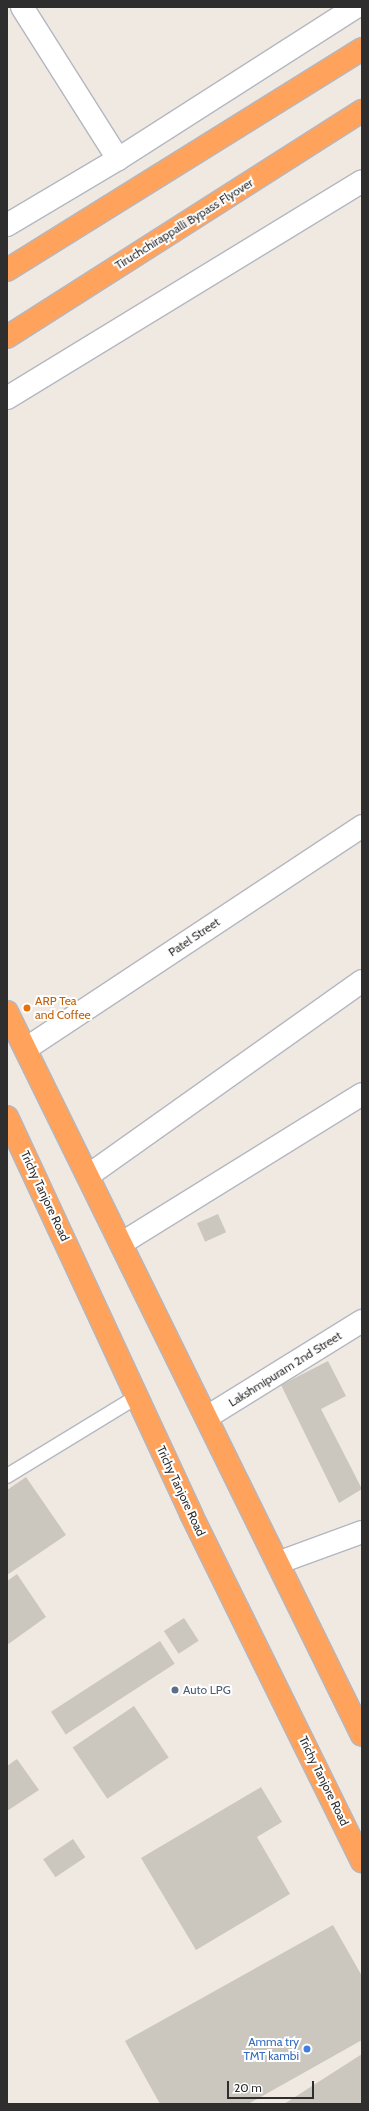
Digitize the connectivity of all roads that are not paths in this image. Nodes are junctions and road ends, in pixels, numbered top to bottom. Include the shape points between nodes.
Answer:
1 (22, 7) edge
2 (356, 7) edge
3 (362, 49) edge
4 (362, 111) edge
5 (118, 159) junction
6 (362, 181) edge
7 (7, 225) edge
8 (7, 270) edge
9 (7, 337) edge
10 (7, 398) edge
11 (362, 826) edge
12 (362, 981) edge
13 (7, 1012) edge
14 (27, 1048) junction
15 (362, 1094) edge
16 (7, 1117) edge
17 (89, 1175) junction
18 (122, 1244) junction
19 (362, 1321) edge
20 (138, 1396) junction
21 (207, 1417) junction
22 (7, 1476) edge
23 (362, 1532) edge
24 (280, 1562) junction
25 (362, 1735) edge
26 (362, 1861) edge

1 - 5 street
2 - 5 street
3 - 8 highway
4 - 9 highway, Tiruchchirappalli Bypass Flyover
5 - 7 street
6 - 10 street
11 - 14 street, Patel Street
12 - 17 street
13 - 14 highway
14 - 17 highway
15 - 18 street
16 - 20 highway, Trichy Tanjore Road
17 - 18 highway
18 - 21 highway
19 - 21 street, Lakshmipuram 2nd Street
20 - 22 lane
20 - 26 highway, Trichy Tanjore Road via 191,1514
21 - 24 highway
23 - 24 street
24 - 25 highway

